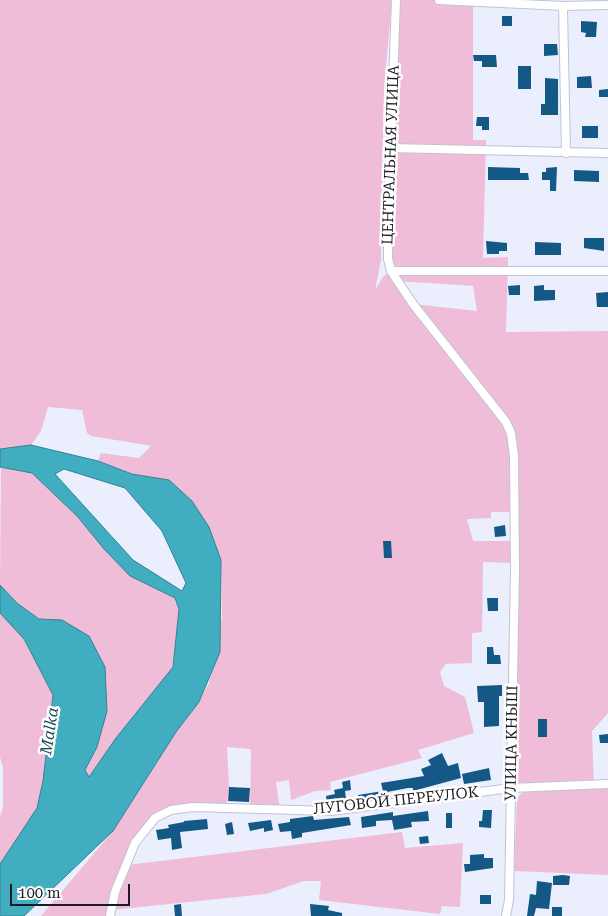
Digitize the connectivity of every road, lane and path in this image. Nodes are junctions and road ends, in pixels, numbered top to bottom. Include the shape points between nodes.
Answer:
1 (396, 0) edge
2 (439, 0) edge
3 (608, 5) edge
4 (563, 6) junction
5 (390, 148) junction
6 (566, 153) junction
7 (608, 153) edge
8 (391, 271) junction
9 (608, 271) edge
10 (515, 570) joint
11 (608, 784) edge
12 (511, 788) junction
13 (110, 916) edge
14 (506, 916) edge

1 - 5 street, ЦЕНТРАЛЬНАЯ УЛИЦА
2 - 4 street
3 - 4 street
4 - 6 street
5 - 6 street
5 - 8 street, ЦЕНТРАЛЬНАЯ УЛИЦА via 388,259
6 - 7 street
8 - 9 street
8 - 10 street, ЦЕНТРАЛЬНАЯ УЛИЦА via 506,422 511,433
10 - 12 street, УЛИЦА КНЫШ
11 - 12 street, ЛУГОВОЙ ПЕРЕУЛОК
12 - 13 street, ЛУГОВОЙ ПЕРЕУЛОК via 332,810 193,807 171,810 155,818 135,843 115,892
12 - 14 street, УЛИЦА КНЫШ

